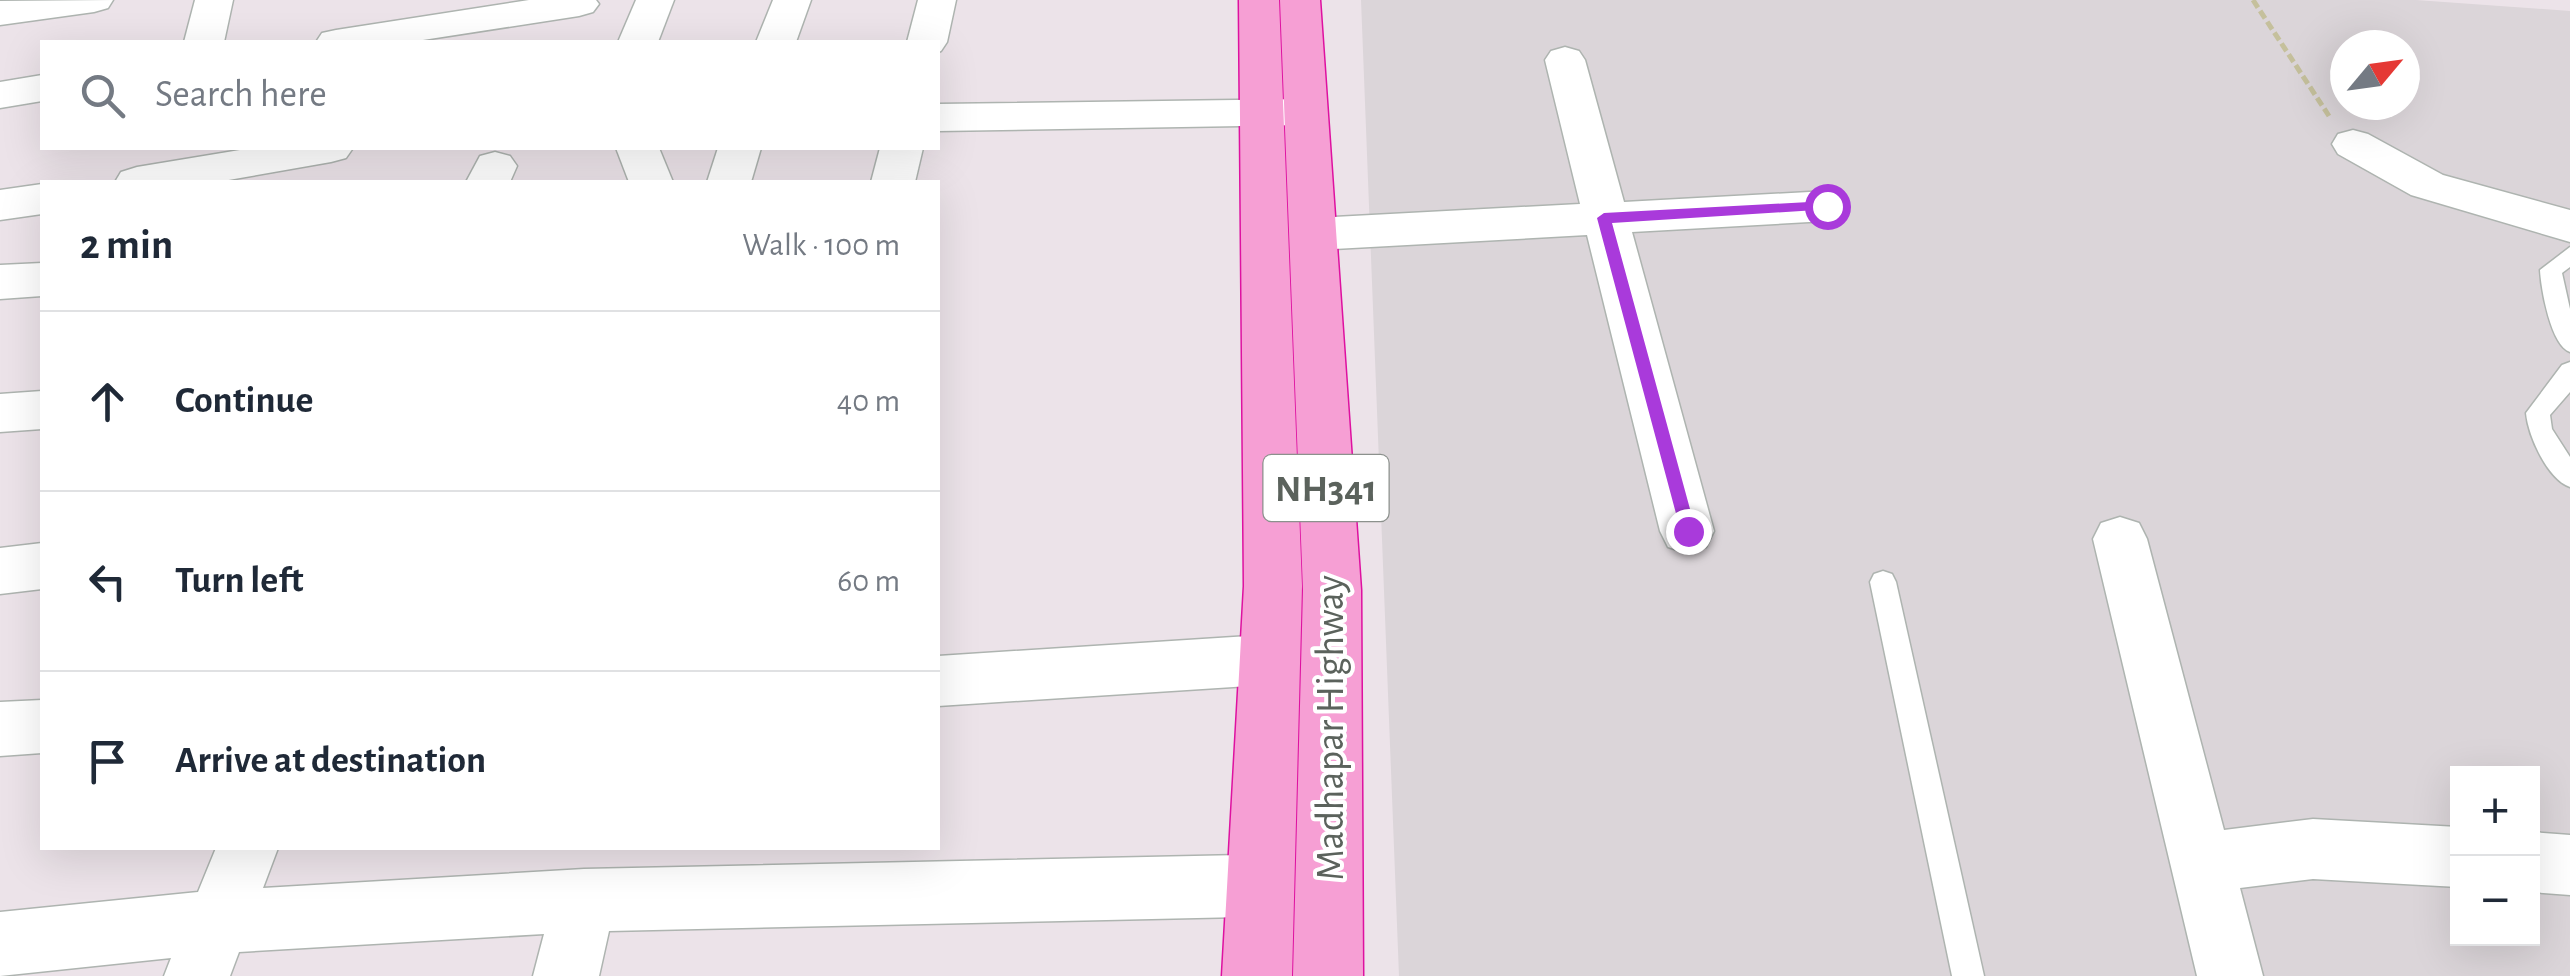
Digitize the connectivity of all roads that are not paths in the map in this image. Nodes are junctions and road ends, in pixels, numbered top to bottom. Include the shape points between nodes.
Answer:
1 (94, 0) edge
2 (214, 0) edge
3 (655, 0) edge
4 (792, 0) edge
5 (936, 0) edge
6 (1259, 0) edge
7 (1300, 0) edge
8 (578, 2) edge
9 (0, 13) edge
10 (204, 40) edge
11 (348, 40) edge
12 (594, 40) edge
13 (639, 40) edge
14 (777, 40) edge
15 (927, 40) edge
16 (1565, 60) dead end
17 (40, 88) edge
18 (0, 95) edge
19 (1284, 112) junction
20 (940, 118) edge
21 (2353, 144) road end
22 (325, 150) edge
23 (639, 150) edge
24 (739, 150) edge
25 (901, 150) edge
26 (259, 171) edge
27 (160, 180) edge
28 (650, 180) edge
29 (730, 180) edge
30 (894, 180) edge
31 (40, 199) edge
32 (0, 205) edge
33 (1827, 206) dead end
34 (1604, 218) junction
35 (2570, 226) edge
36 (1334, 233) dead end
37 (2570, 256) edge
38 (40, 280) edge
39 (0, 282) edge
40 (2570, 343) edge
41 (2570, 371) edge
42 (40, 410) edge
43 (0, 413) edge
44 (2570, 478) edge
45 (1688, 531) dead end
46 (2120, 539) dead end
47 (40, 566) edge
48 (0, 571) edge
49 (1883, 582) dead end
50 (1248, 661) dead end
51 (940, 682) edge
52 (40, 727) edge
53 (0, 729) edge
54 (246, 850) edge
55 (2450, 856) edge
56 (2203, 862) junction
57 (2540, 863) edge
58 (2570, 866) edge
59 (1242, 886) dead end
60 (584, 900) junction
61 (0, 944) edge
62 (206, 949) edge
63 (566, 976) edge
64 (1258, 976) edge
65 (1328, 976) edge
66 (1968, 976) edge
67 (2230, 976) edge

1 - 9 street
2 - 10 street
3 - 13 street
4 - 14 street
5 - 15 street
6 - 19 highway, Madhapar Highway / NH341
7 - 19 highway, Madhapar Highway / NH341
8 - 11 street
8 - 12 street
16 - 34 street
17 - 18 street
19 - 20 street
19 - 64 highway, Madhapar Highway / NH341
19 - 65 highway, Madhapar Highway / NH341 via 1332,590
21 - 35 street via 2427,185
22 - 26 street
23 - 28 street
24 - 29 street
25 - 30 street
26 - 27 street
31 - 32 street
33 - 34 street
34 - 36 street
34 - 45 street
37 - 40 lane via 2552,270 2552,289
38 - 39 street
41 - 44 lane via 2538,413 2540,430
42 - 43 street
46 - 56 street
47 - 48 street
49 - 66 lane
50 - 51 street
52 - 53 street
54 - 62 street
55 - 56 street via 2313,848
56 - 67 street
57 - 58 street
59 - 60 street
60 - 62 street
60 - 63 street
61 - 62 street

